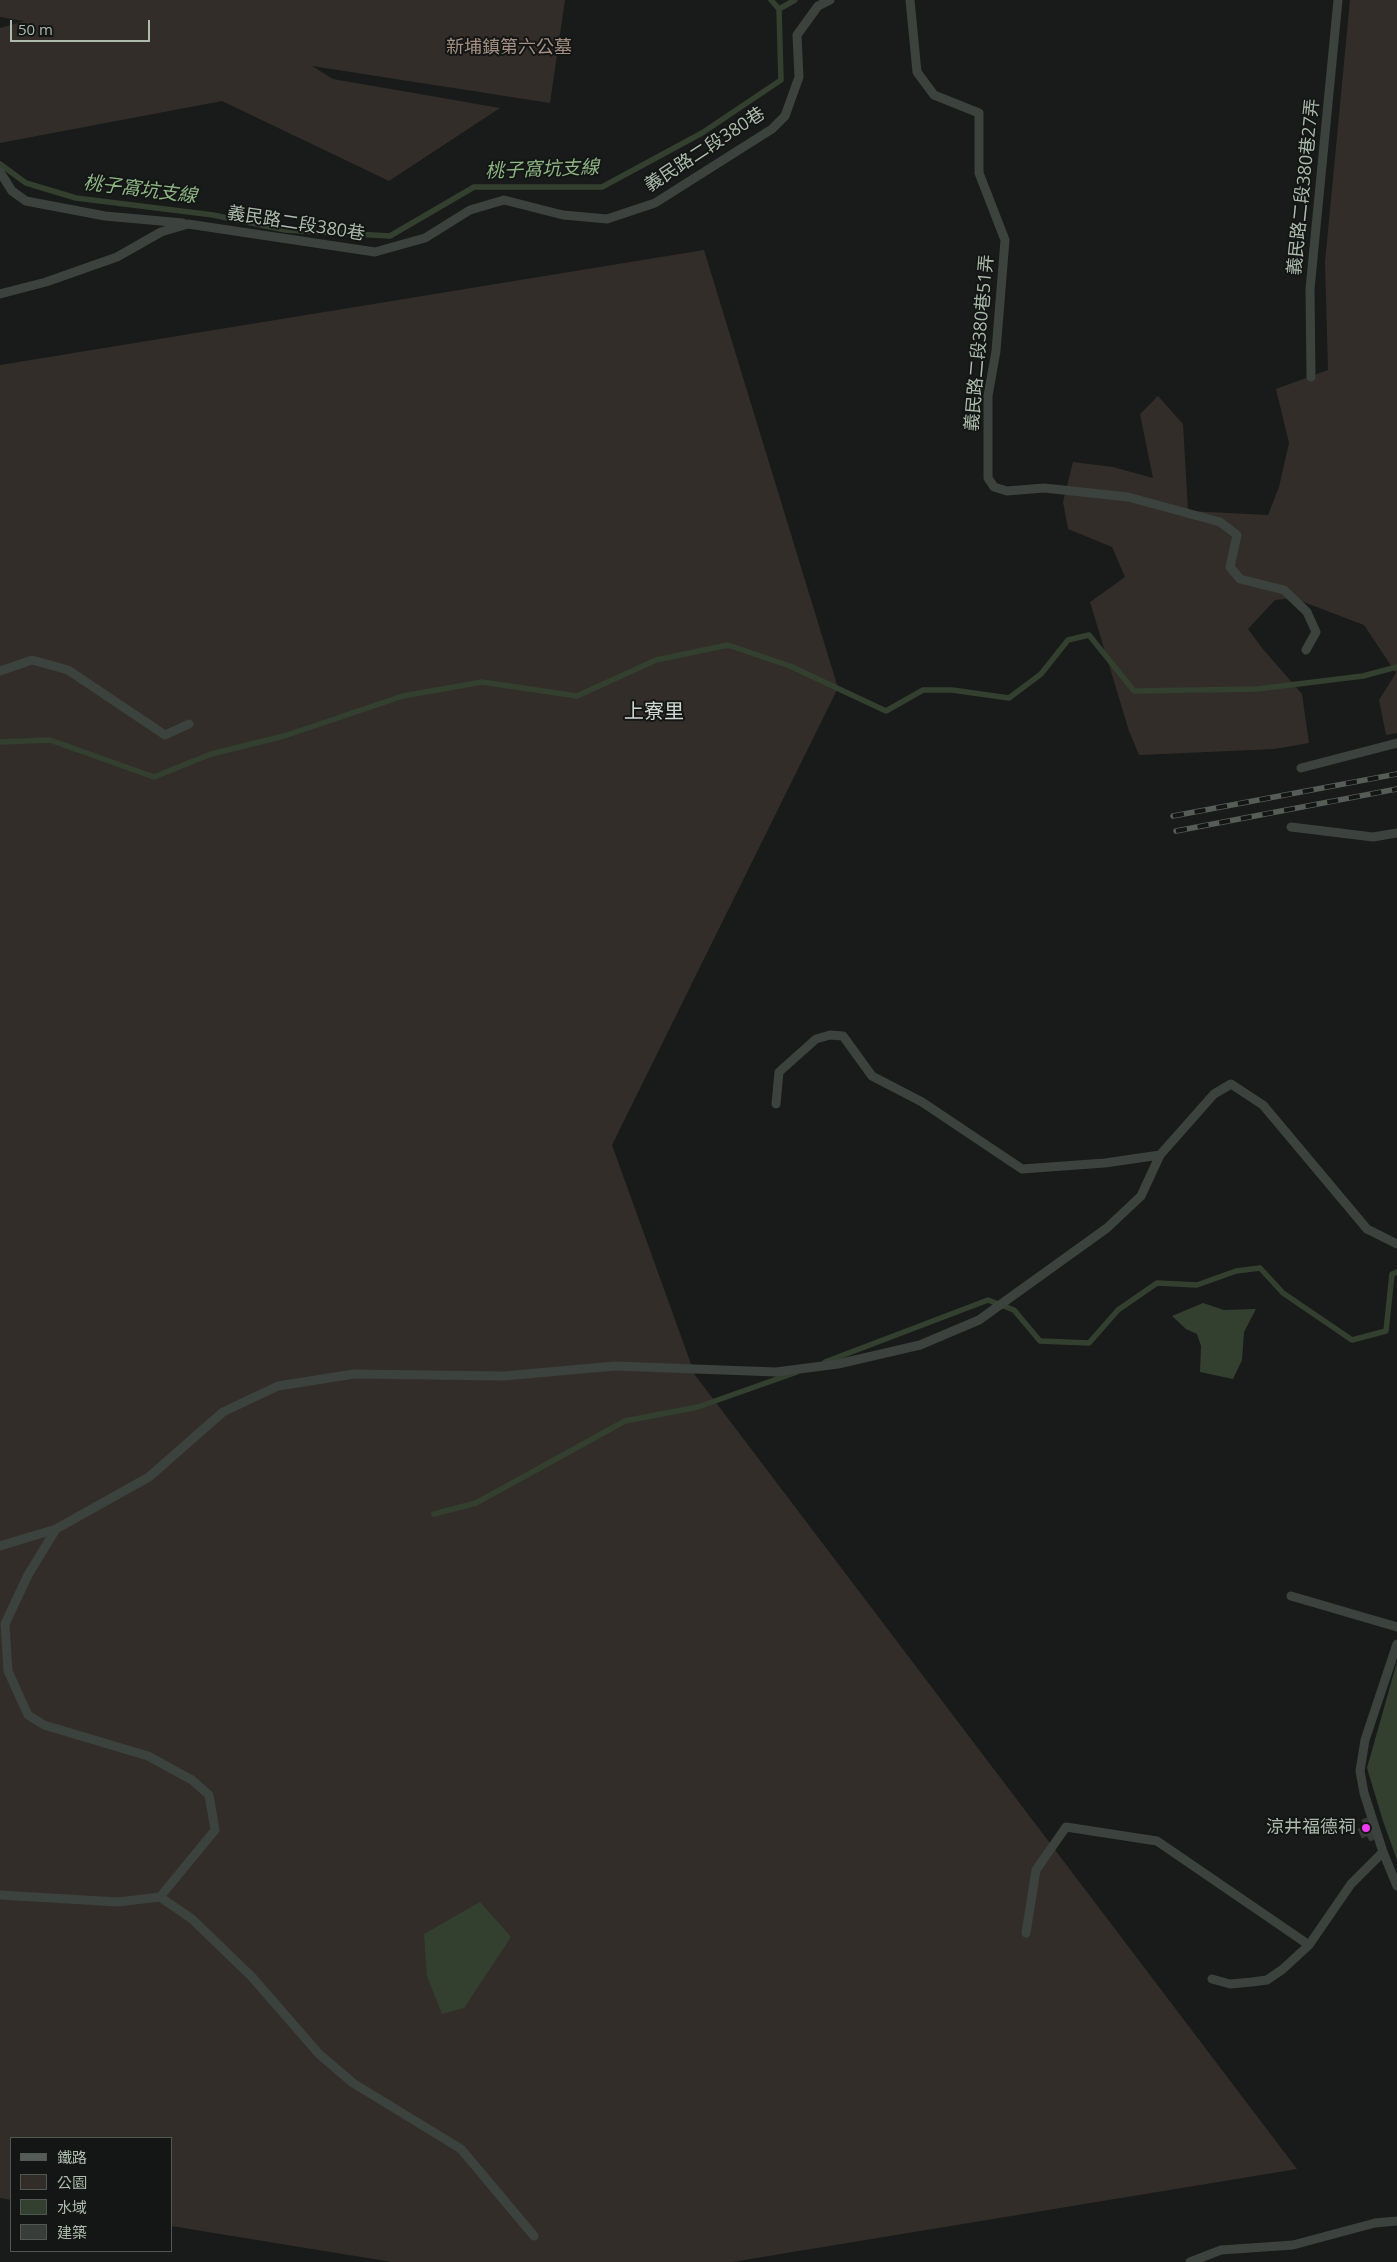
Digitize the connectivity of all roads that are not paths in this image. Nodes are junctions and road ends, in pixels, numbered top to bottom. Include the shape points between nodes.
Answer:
1 (830, 0) edge
2 (910, 0) edge
3 (1338, 0) edge
4 (0, 172) edge
5 (188, 224) junction
6 (0, 294) edge
7 (1311, 377) dead end
8 (1306, 650) dead end
9 (0, 671) edge
10 (189, 724) dead end
11 (1397, 743) edge
12 (1301, 768) dead end
13 (1291, 827) dead end
14 (1397, 833) edge
15 (776, 1104) dead end
16 (1160, 1155) junction
17 (1397, 1244) edge
18 (56, 1529) junction
19 (0, 1546) edge
20 (1291, 1596) dead end
21 (1397, 1627) edge
22 (1397, 1644) edge
23 (1382, 1852) junction
24 (1397, 1886) edge
25 (0, 1895) edge
26 (160, 1897) junction
27 (1026, 1934) dead end
28 (1309, 1945) junction
29 (1212, 1979) dead end
30 (1397, 2220) edge
31 (534, 2236) dead end
32 (1190, 2262) edge

1 - 5 lane, 義民路二段380巷 via 818,6 797,35 798,77 785,116 772,129 655,203 607,218 563,214 504,200 470,210 425,238 375,252
2 - 8 lane, 義民路二段380巷51弄 via 917,72 934,94 979,113 978,173 1005,240 996,351 988,396 988,478 994,487 1007,491 1044,488 1128,497 1220,522 1237,535 1230,566 1240,579 1284,590 1307,612 1316,632
3 - 7 lane, 義民路二段380巷27弄 via 1310,289
4 - 5 lane via 12,191 26,202 105,216
5 - 6 lane, 義民路二段380巷 via 162,232 117,257
9 - 10 lane via 32,660 68,670 165,735
11 - 12 lane
13 - 14 lane via 1373,837
15 - 16 lane via 780,1072 816,1039 843,1036 872,1076 922,1102 1005,1160 1022,1168 1105,1164
16 - 17 lane via 1214,1094 1232,1084 1263,1105 1367,1229
16 - 18 lane via 1141,1196 1107,1228 979,1320 920,1345 838,1364 776,1372 615,1366 504,1376 354,1374 278,1386 223,1412 149,1477
18 - 19 lane
18 - 26 lane via 28,1575 5,1624 8,1670 28,1715 44,1725 148,1756 192,1780 209,1794 215,1830
20 - 21 lane
22 - 23 lane via 1361,1755 1364,1793
23 - 24 lane
23 - 28 lane via 1351,1884
25 - 26 lane via 118,1902
26 - 31 lane via 198,1926 252,1977 318,2054 353,2083 461,2149
27 - 28 lane via 1036,1870 1066,1827 1157,1842
28 - 29 lane via 1267,1980 1230,1984
30 - 32 lane via 1293,2245 1221,2250

